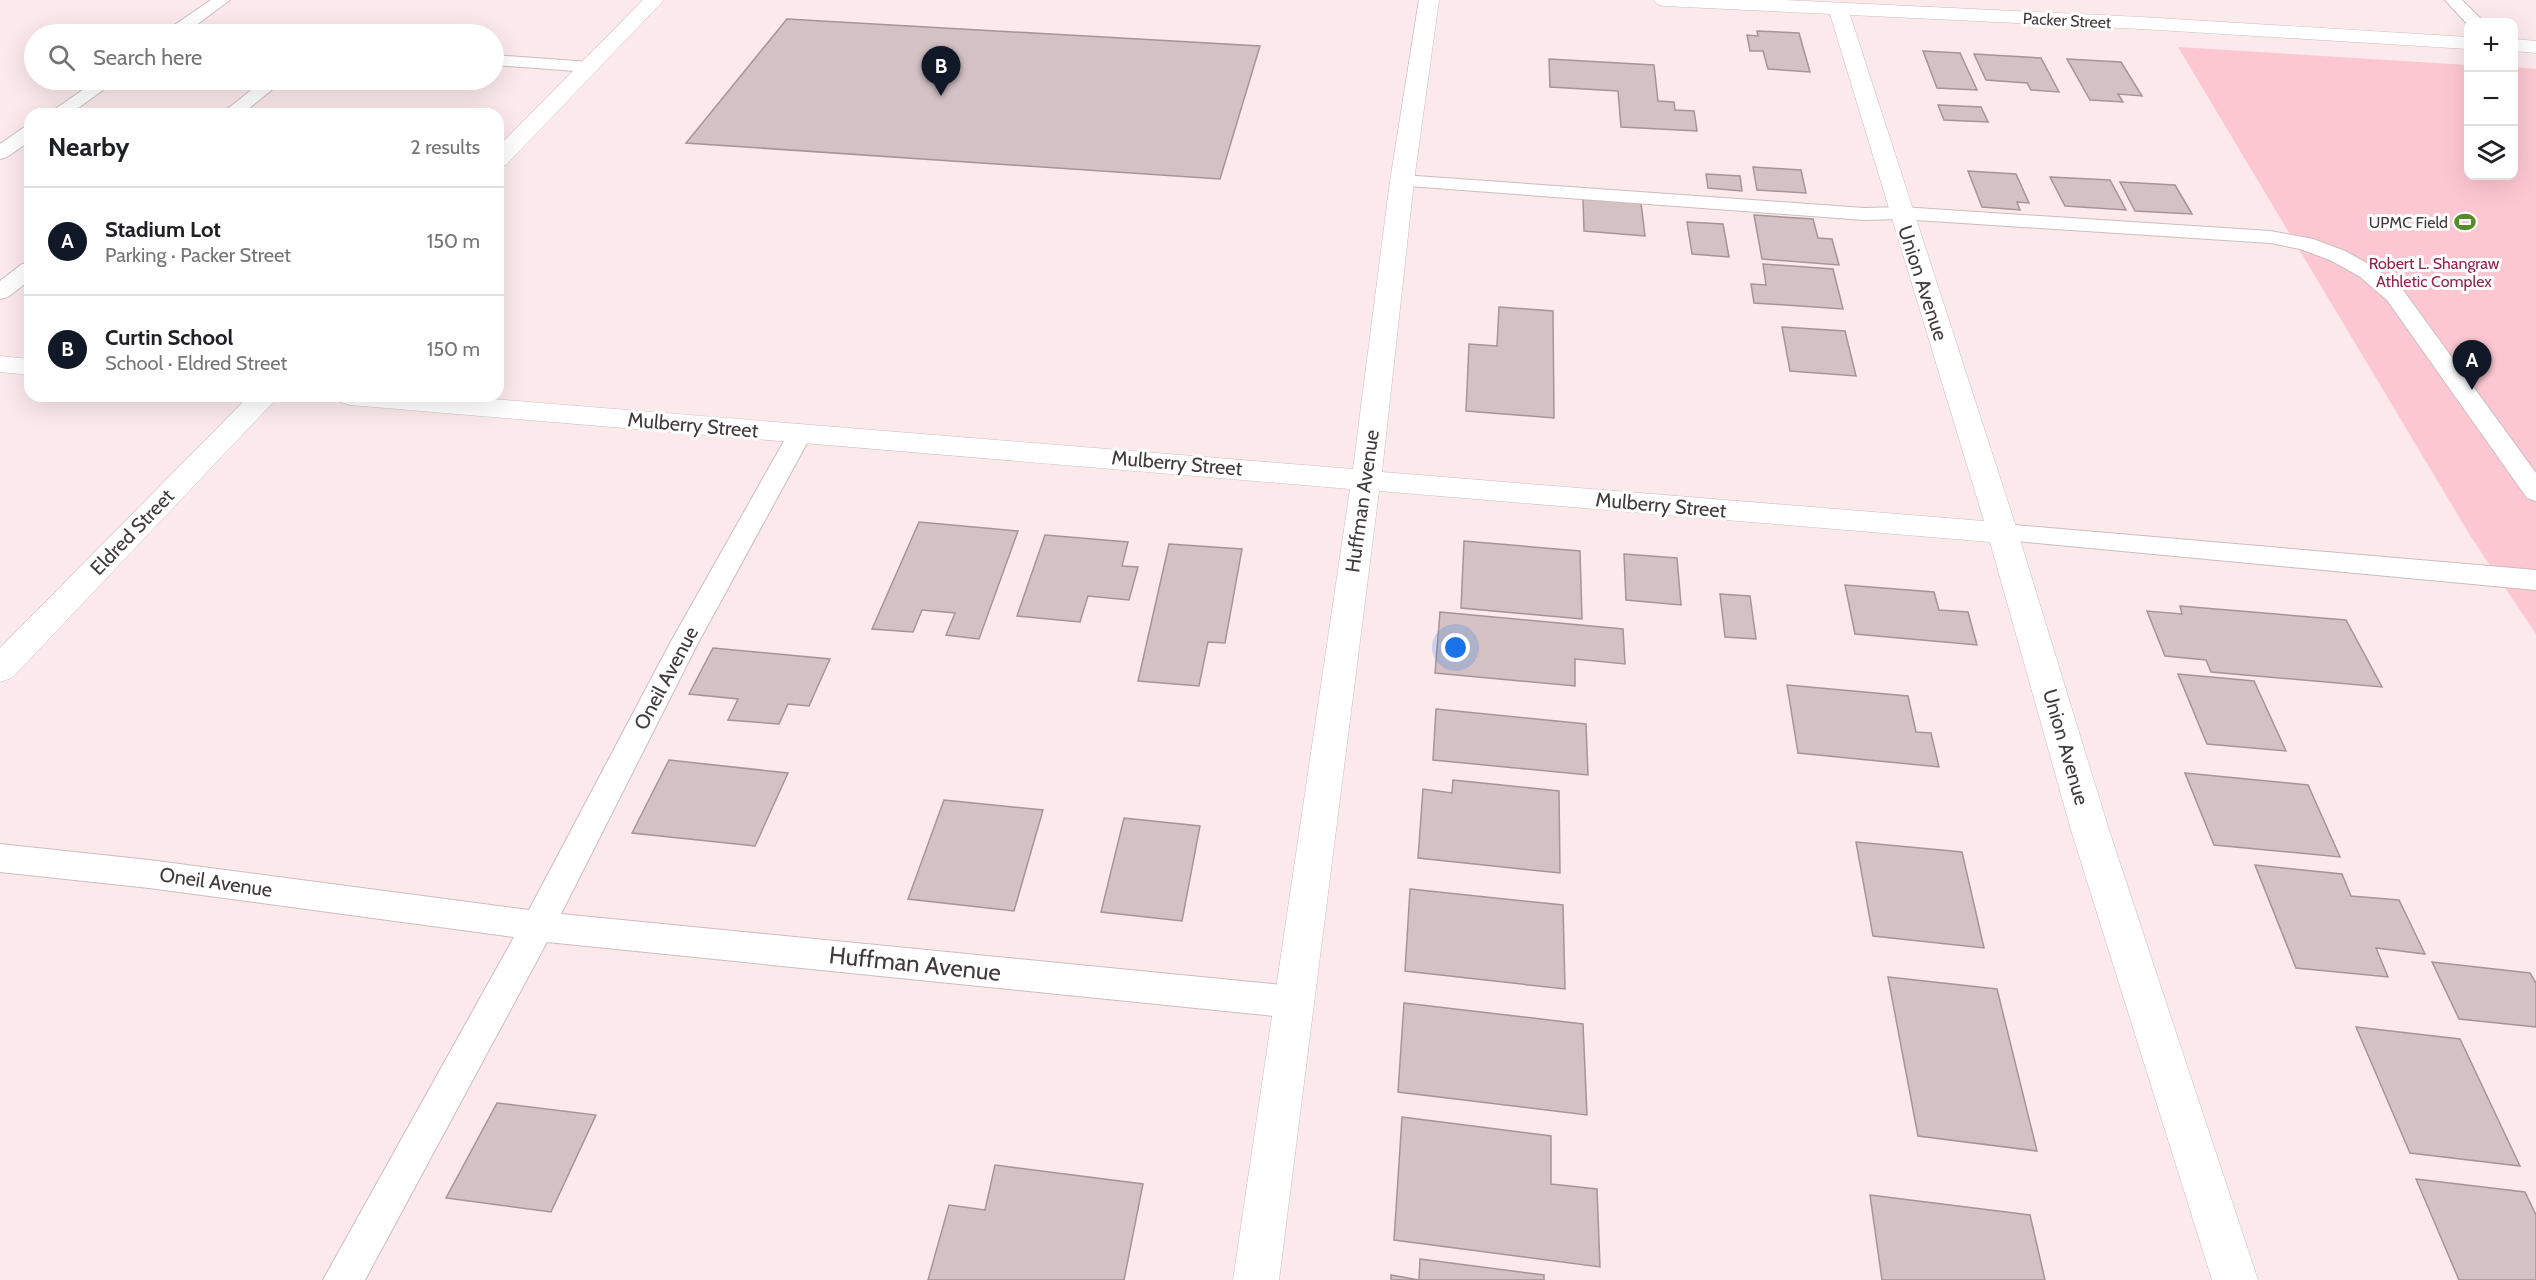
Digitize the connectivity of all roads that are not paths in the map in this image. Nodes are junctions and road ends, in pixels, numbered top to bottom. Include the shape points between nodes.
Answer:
1 (222, 0) edge
2 (654, 0) edge
3 (1429, 0) edge
4 (1665, 0) edge
5 (2125, 0) edge
6 (2453, 0) edge
7 (1822, 5) edge
8 (2471, 18) edge
9 (2141, 23) junction
10 (187, 24) edge
11 (2464, 43) edge
12 (2518, 45) edge
13 (2536, 47) edge
14 (504, 61) edge
15 (589, 67) junction
16 (93, 90) edge
17 (262, 90) edge
18 (66, 108) edge
19 (238, 108) edge
20 (24, 136) edge
21 (0, 153) edge
22 (504, 153) edge
23 (1402, 181) junction
24 (1901, 213) junction
25 (24, 274) edge
26 (0, 292) edge
27 (0, 364) edge
28 (24, 366) edge
29 (259, 402) edge
30 (421, 402) edge
31 (800, 434) junction
32 (1366, 480) junction
33 (2536, 492) edge
34 (2003, 533) junction
35 (2536, 580) edge
36 (0, 669) edge
37 (0, 858) edge
38 (538, 926) junction
39 (1293, 1002) junction
40 (343, 1280) edge
41 (1256, 1280) edge
42 (2235, 1280) edge

1 - 10 lane
2 - 15 street
3 - 23 street, Huffman Avenue
4 - 7 street, Packer Street
5 - 9 street
6 - 8 lane
7 - 9 street, Packer Street
7 - 24 street, Union Avenue
9 - 11 street, Packer Street
12 - 13 street
14 - 15 lane
15 - 22 street
16 - 18 lane
17 - 19 lane
20 - 21 lane
23 - 24 lane, Union Avenue via 1864,214
23 - 32 street, Huffman Avenue
24 - 33 lane, Union Avenue via 2270,237 2341,256 2372,273 2395,295
24 - 34 street, Union Avenue
25 - 26 lane
27 - 28 street
29 - 36 street, Eldred Street
30 - 31 street, Mulberry Street
31 - 32 street, Mulberry Street
31 - 38 lane, Oneil Avenue via 683,645
32 - 34 street, Mulberry Street
32 - 39 street, Huffman Avenue
34 - 35 lane
34 - 42 street, Union Avenue via 2090,830
37 - 38 lane, Oneil Avenue
38 - 39 lane, Huffman Avenue
38 - 40 lane, Oneil Avenue
39 - 41 street, Huffman Avenue

